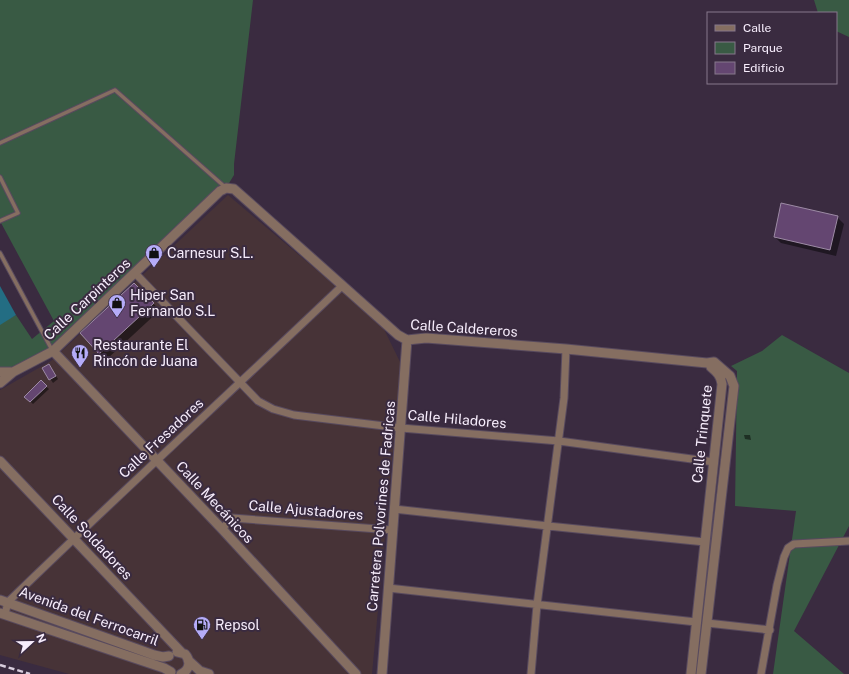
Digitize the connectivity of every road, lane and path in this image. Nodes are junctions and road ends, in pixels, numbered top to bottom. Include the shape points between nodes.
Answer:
1 (0, 143) edge
2 (0, 177) edge
3 (226, 188) junction
4 (0, 221) edge
5 (0, 253) edge
6 (135, 273) junction
7 (342, 286) junction
8 (407, 340) junction
9 (566, 349) junction
10 (53, 351) junction
11 (707, 363) junction
12 (0, 372) edge
13 (13, 372) junction
14 (0, 383) edge
15 (241, 383) junction
16 (401, 428) junction
17 (559, 441) junction
18 (156, 460) junction
19 (0, 461) edge
20 (714, 462) junction
21 (394, 509) junction
22 (548, 526) junction
23 (222, 529) junction
24 (392, 530) junction
25 (74, 538) junction
26 (849, 541) edge
27 (705, 542) junction
28 (388, 588) junction
29 (4, 601) edge
30 (537, 606) junction
31 (2, 614) edge
32 (696, 622) junction
33 (707, 624) junction
34 (770, 630) junction
35 (163, 634) junction
36 (182, 653) junction
37 (170, 655) junction
38 (188, 660) junction
39 (173, 673) edge
40 (181, 674) edge
41 (209, 674) edge
42 (356, 674) edge
43 (382, 674) edge
44 (530, 674) edge
45 (691, 674) edge
46 (701, 674) edge
47 (761, 674) edge

1 - 3 lane via 115,90
2 - 4 lane via 18,213
3 - 6 street, Calle Carpinteros
3 - 7 street, Calle Caldereros via 234,189
5 - 10 lane
6 - 10 street, Calle Carpinteros
6 - 15 street, Calle Hiladores
7 - 8 street, Calle Caldereros
7 - 15 street, Calle Fresadores
8 - 9 street, Calle Caldereros via 424,338
8 - 16 street, Carretera Polvorines de Fadricas
9 - 11 street, Calle Caldereros
9 - 17 street
10 - 13 street, Calle Carpinteros
10 - 18 street, Calle Mecánicos
11 - 20 street, Calle Trinquete via 722,378
11 - 33 street, Calle Trinquete via 714,362 723,369 730,376 734,386
12 - 13 street
13 - 14 street
15 - 16 street, Calle Hiladores via 258,401 273,409 294,415
15 - 18 street, Calle Fresadores
16 - 17 street, Calle Hiladores
16 - 21 street, Carretera Polvorines de Fadricas
17 - 20 street, Calle Hiladores
17 - 22 street
18 - 23 street, Calle Mecánicos
18 - 25 street, Calle Fresadores
19 - 25 street, Calle Soldadores
20 - 27 street, Calle Trinquete
21 - 22 street
21 - 24 street, Carretera Polvorines de Fadricas
22 - 27 street
22 - 30 street
23 - 24 street, Calle Ajustadores via 232,518
23 - 42 street, Calle Mecánicos
24 - 28 street, Carretera Polvorines de Fadricas
25 - 29 street, Calle Fresadores
25 - 35 street, Calle Soldadores
26 - 34 street via 794,544 788,548 777,585
27 - 32 street, Calle Trinquete
28 - 30 street
28 - 43 street, Carretera Polvorines de Fadricas
29 - 31 street
29 - 37 street, Avenida del Ferrocarril via 154,655
30 - 32 street
30 - 44 street
31 - 39 street, Avenida del Ferrocarril
32 - 45 street, Calle Trinquete
33 - 34 street
33 - 46 street, Calle Trinquete
34 - 47 street
35 - 36 street, Calle Soldadores via 168,636
35 - 37 street, Calle Soldadores via 170,647
36 - 37 street, Avenida del Ferrocarril
36 - 38 street
37 - 39 street, Avenida del Ferrocarril via 167,663
38 - 40 street via 187,670
38 - 41 street via 200,671

